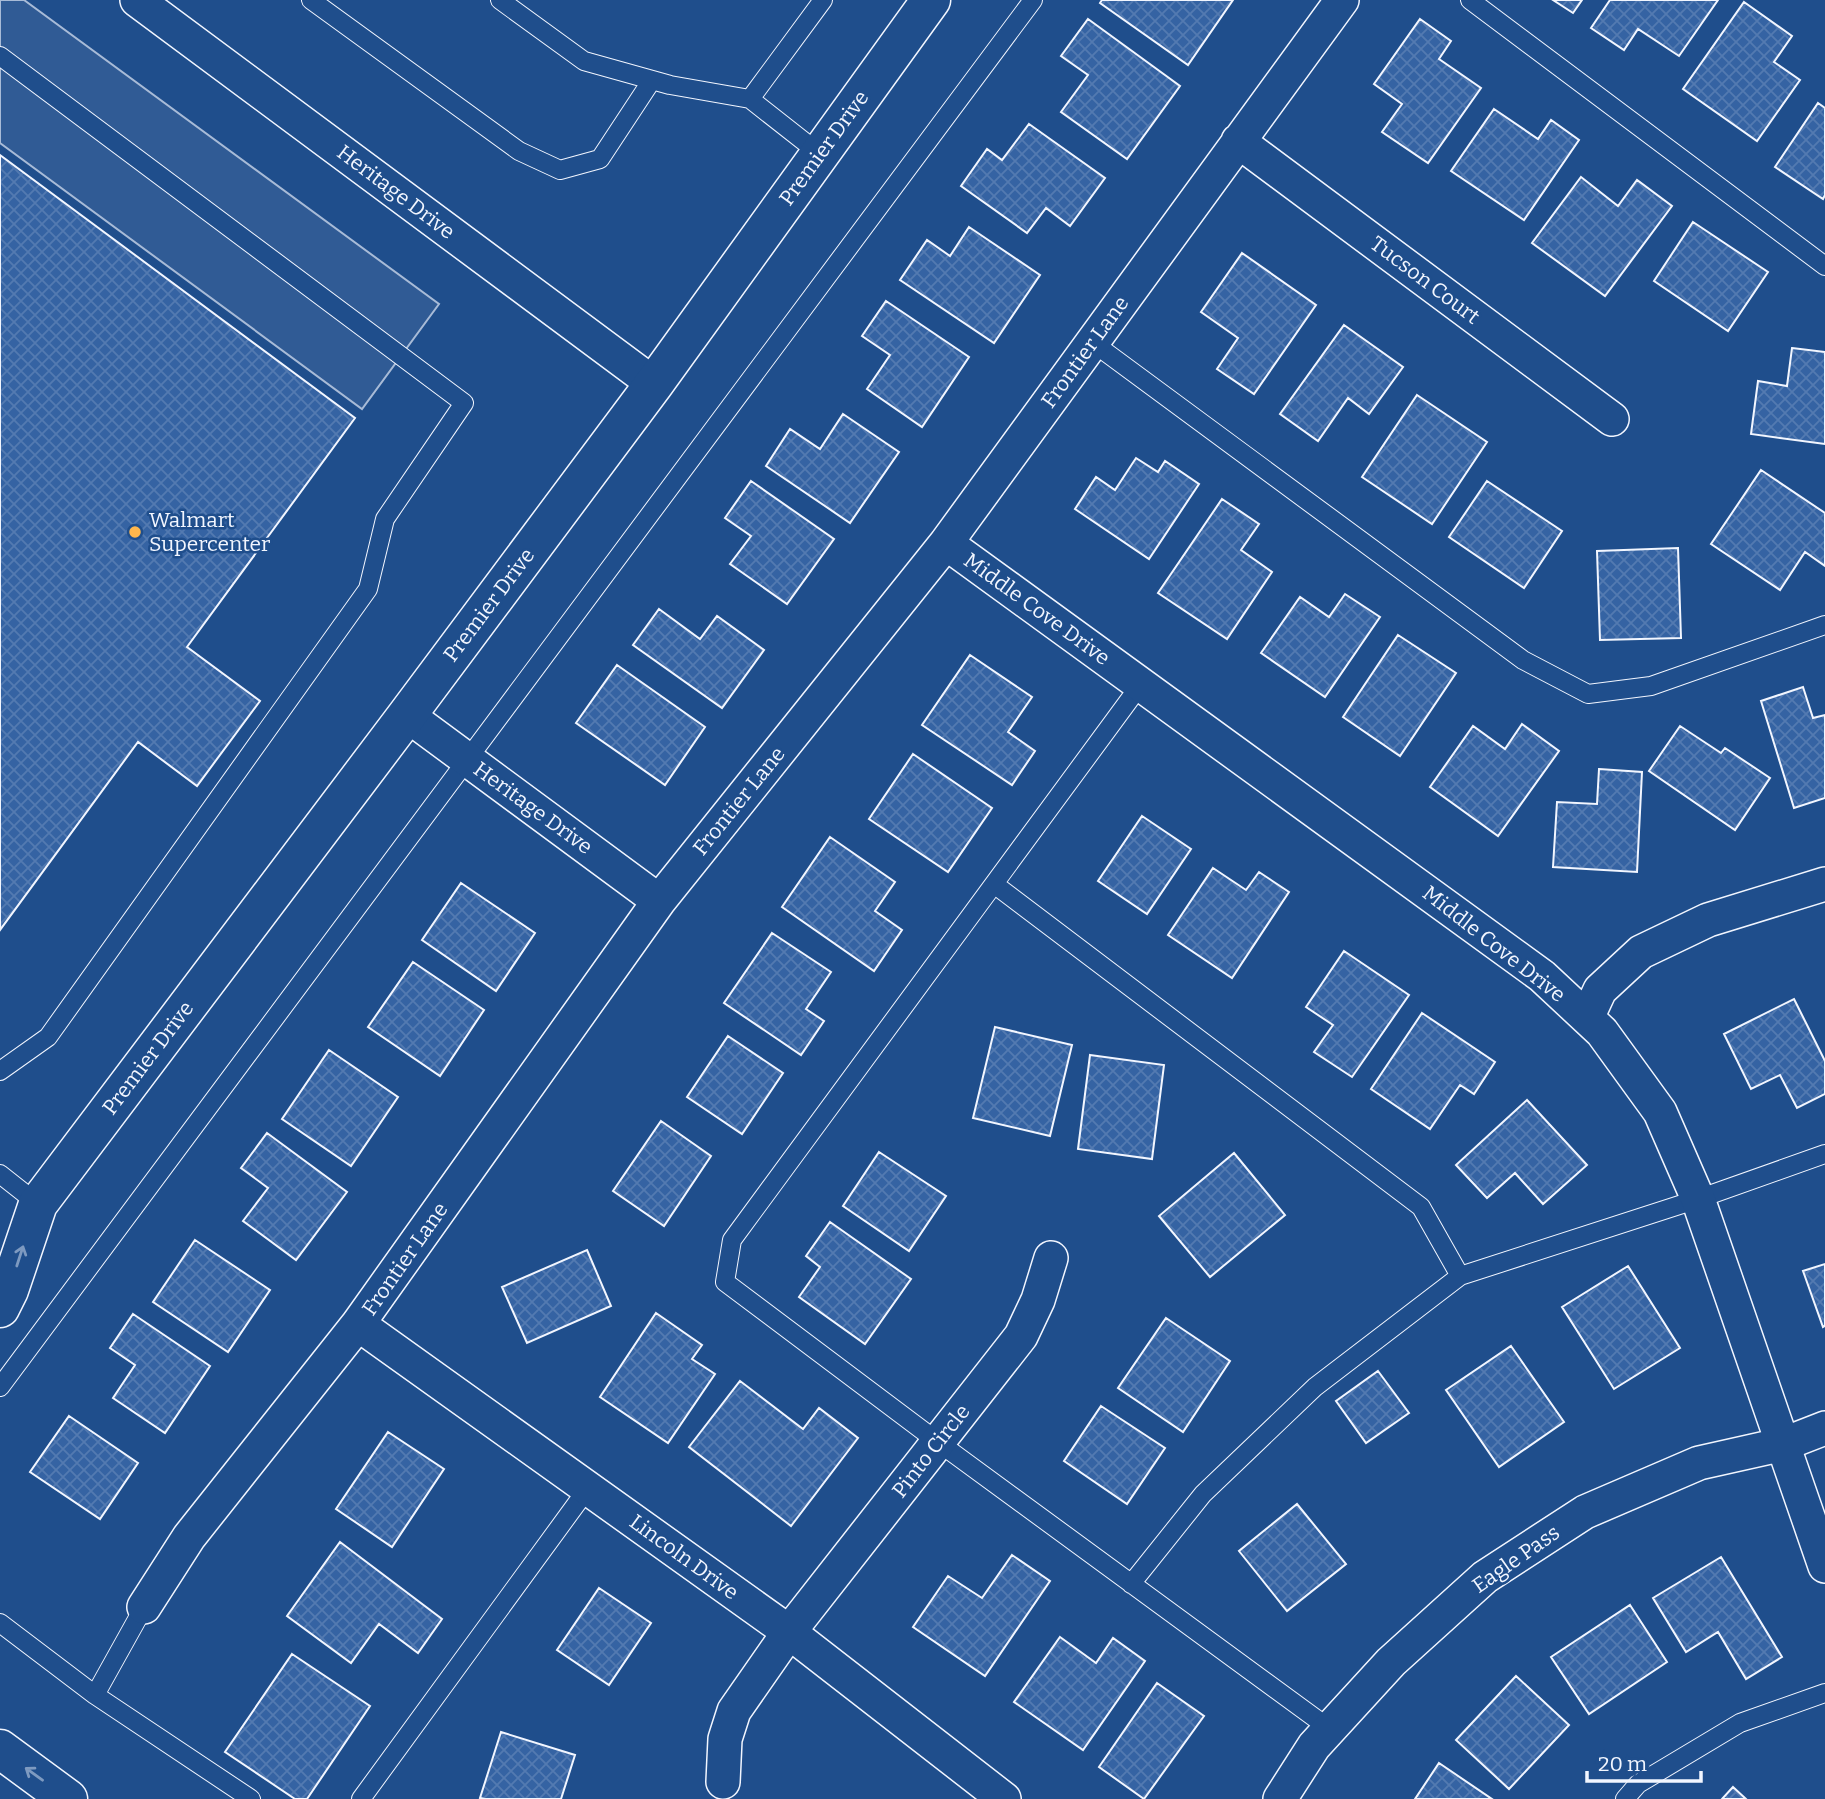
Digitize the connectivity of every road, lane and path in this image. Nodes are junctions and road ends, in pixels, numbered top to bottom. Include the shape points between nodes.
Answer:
1 (137, 0) edge
2 (311, 0) edge
3 (500, 0) edge
4 (822, 0) edge
5 (931, 0) edge
6 (1033, 0) edge
7 (1342, 0) edge
8 (1470, 0) edge
9 (0, 56) edge
10 (652, 80) junction
11 (750, 99) junction
12 (1238, 141) junction
13 (820, 154) junction
14 (1825, 266) edge
15 (1092, 342) junction
16 (654, 384) junction
17 (1612, 419) dead end
18 (946, 543) junction
19 (1825, 625) edge
20 (1141, 684) junction
21 (407, 715) junction
22 (467, 759) junction
23 (994, 884) junction
24 (1825, 884) edge
25 (660, 901) junction
26 (1587, 1018) junction
27 (0, 1071) edge
28 (1825, 1154) edge
29 (0, 1174) edge
30 (1698, 1199) junction
31 (38, 1204) junction
32 (0, 1225) edge
33 (1051, 1258) dead end
34 (1460, 1276) junction
35 (0, 1308) edge
36 (358, 1324) junction
37 (0, 1387) edge
38 (1825, 1428) edge
39 (938, 1442) junction
40 (1784, 1444) junction
41 (588, 1488) junction
42 (1825, 1566) edge
43 (1131, 1584) junction
44 (144, 1607) joint
45 (0, 1623) edge
46 (789, 1632) junction
47 (1825, 1693) edge
48 (95, 1695) junction
49 (1330, 1729) junction
50 (0, 1749) edge
51 (723, 1782) dead end
52 (68, 1799) edge
53 (251, 1799) edge
54 (361, 1799) edge
55 (1004, 1799) edge
56 (1280, 1799) edge
57 (1625, 1799) edge

1 - 16 street, Heritage Drive
2 - 10 lane via 519,151 560,170 600,159
3 - 10 lane via 584,61
4 - 11 lane
5 - 13 street, Premier Drive
6 - 22 lane
7 - 12 street, Frontier Lane
8 - 14 lane
9 - 27 lane via 464,403 384,519 368,589 48,1037
10 - 11 lane
11 - 13 lane
12 - 15 street, Frontier Lane
12 - 17 street, Tucson Court
13 - 16 street, Premier Drive
15 - 18 street, Frontier Lane
15 - 19 lane via 1523,660 1588,694 1651,686
16 - 21 street, Premier Drive
18 - 20 street, Middle Cove Drive
18 - 25 street, Frontier Lane
20 - 23 lane
20 - 26 street, Middle Cove Drive via 1542,976
21 - 22 street, Heritage Drive
21 - 31 street, Premier Drive
22 - 25 street, Heritage Drive
22 - 37 lane
23 - 34 lane via 1421,1206
23 - 39 lane via 732,1240 725,1282
24 - 26 street via 1708,920 1641,952 1600,990
25 - 36 street, Frontier Lane
26 - 30 street, Middle Cove Drive via 1660,1112
28 - 30 lane
29 - 31 lane
30 - 34 lane
30 - 40 street, Middle Cove Drive
31 - 32 street, Premier Drive
35 -> 31 street, Premier Drive
33 - 39 street, Pinto Circle via 1021,1336
34 - 43 lane via 1315,1387 1203,1494
36 - 41 street, Lincoln Drive
36 - 44 street, Frontier Lane via 189,1537
38 - 40 street, Eagle Pass
39 - 43 lane
39 - 46 street, Pinto Circle
40 - 42 street, Middle Cove Drive
40 - 49 street, Eagle Pass via 1699,1463 1584,1512 1485,1577 1391,1662
41 - 46 street, Lincoln Drive
41 - 54 lane
43 - 49 lane
44 - 48 lane
45 - 48 lane
46 - 51 street, Pinto Circle via 734,1711 725,1739
46 - 55 street, Lincoln Drive
47 - 57 lane via 1740,1723 1638,1784
48 - 53 lane
49 - 56 street, Eagle Pass
52 -> 50 street

